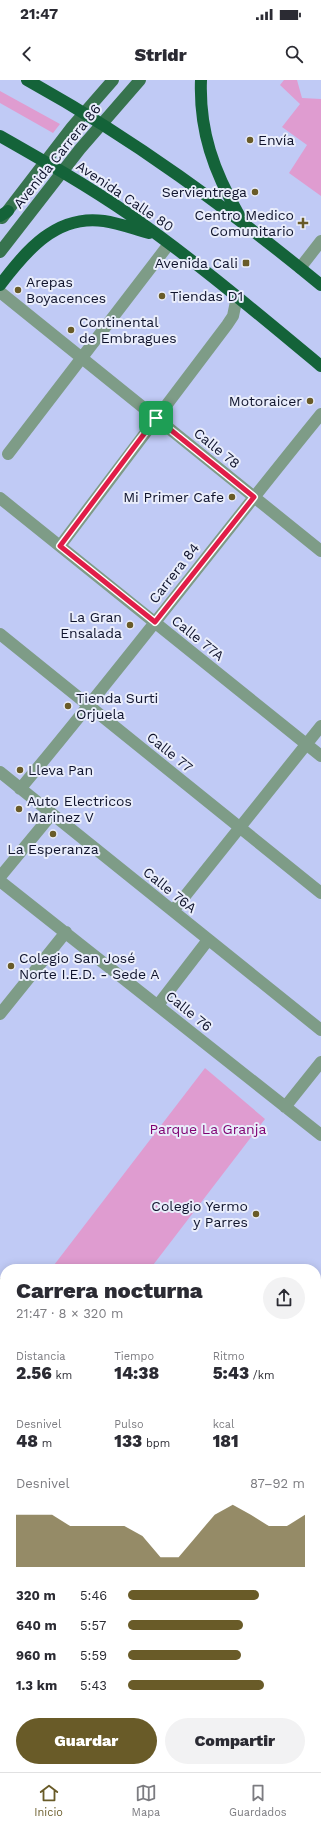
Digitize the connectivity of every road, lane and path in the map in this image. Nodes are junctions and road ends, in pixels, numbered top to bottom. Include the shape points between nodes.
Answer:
1 (27, 80) edge
2 (113, 80) edge
3 (140, 80) edge
4 (202, 80) edge
5 (0, 136) edge
6 (4, 213) edge
7 (0, 221) edge
8 (242, 222) junction
9 (158, 236) junction
10 (321, 241) edge
11 (169, 244) junction
12 (0, 252) edge
13 (300, 268) junction
14 (0, 285) edge
15 (321, 285) edge
16 (0, 292) edge
17 (237, 297) junction
18 (82, 358) junction
19 (321, 366) edge
20 (321, 414) edge
21 (156, 418) junction
22 (8, 454) dead end
23 (254, 497) junction
24 (0, 498) edge
25 (60, 546) junction
26 (321, 551) edge
27 (155, 622) junction
28 (0, 634) edge
29 (89, 706) junction
30 (321, 726) edge
31 (307, 744) junction
32 (321, 756) edge
33 (0, 772) edge
34 (20, 788) junction
35 (52, 814) junction
36 (240, 828) junction
37 (0, 877) edge
38 (0, 880) edge
39 (321, 893) edge
40 (173, 911) junction
41 (66, 932) junction
42 (208, 940) junction
43 (158, 1005) junction
44 (0, 1014) edge
45 (320, 1028) edge
46 (321, 1062) edge
47 (285, 1107) junction
48 (321, 1135) edge

1 - 8 highway via 139,147
2 - 6 main road, Avenida Carrera 86
3 - 12 main road, Avenida Carrera 86 via 80,149
4 - 8 highway via 202,111 212,161 224,190
5 - 9 highway, Avenida Calle 80 via 72,177
6 - 7 main road, Avenida Carrera 86
8 - 13 highway
9 - 11 highway, Avenida Calle 80
9 - 14 highway via 103,221 73,224 53,231 31,247
10 - 13 street
11 - 17 highway, Avenida Calle 80
11 - 18 street
13 - 15 highway
16 - 18 street, Calle 78
17 - 19 highway, Avenida Calle 80
17 - 21 street via 233,316 227,325
18 - 21 street, Calle 78
18 - 22 street
20 - 23 street, Carrera 84
21 - 23 street, Calle 78
21 - 25 street
23 - 26 street, Calle 78
23 - 27 street, Carrera 84
24 - 25 street, Calle 77A
25 - 27 street, Calle 77A
27 - 29 street, Carrera 84
27 - 31 street, Calle 77A
28 - 29 street, Calle 77
29 - 34 street, Carrera 84
29 - 36 street, Calle 77
30 - 31 street
31 - 32 street, Calle 77A
31 - 36 street
33 - 34 street, Calle 76A
34 - 35 street, Calle 76A
35 - 37 street
35 - 40 street, Calle 76A
36 - 39 street, Calle 77
36 - 40 street
38 - 41 street, Calle 76
40 - 42 street, Calle 76A
41 - 43 street, Calle 76
41 - 44 street
42 - 43 street
42 - 45 street, Calle 76A
43 - 47 street, Calle 76
46 - 47 street
47 - 48 street, Calle 76

